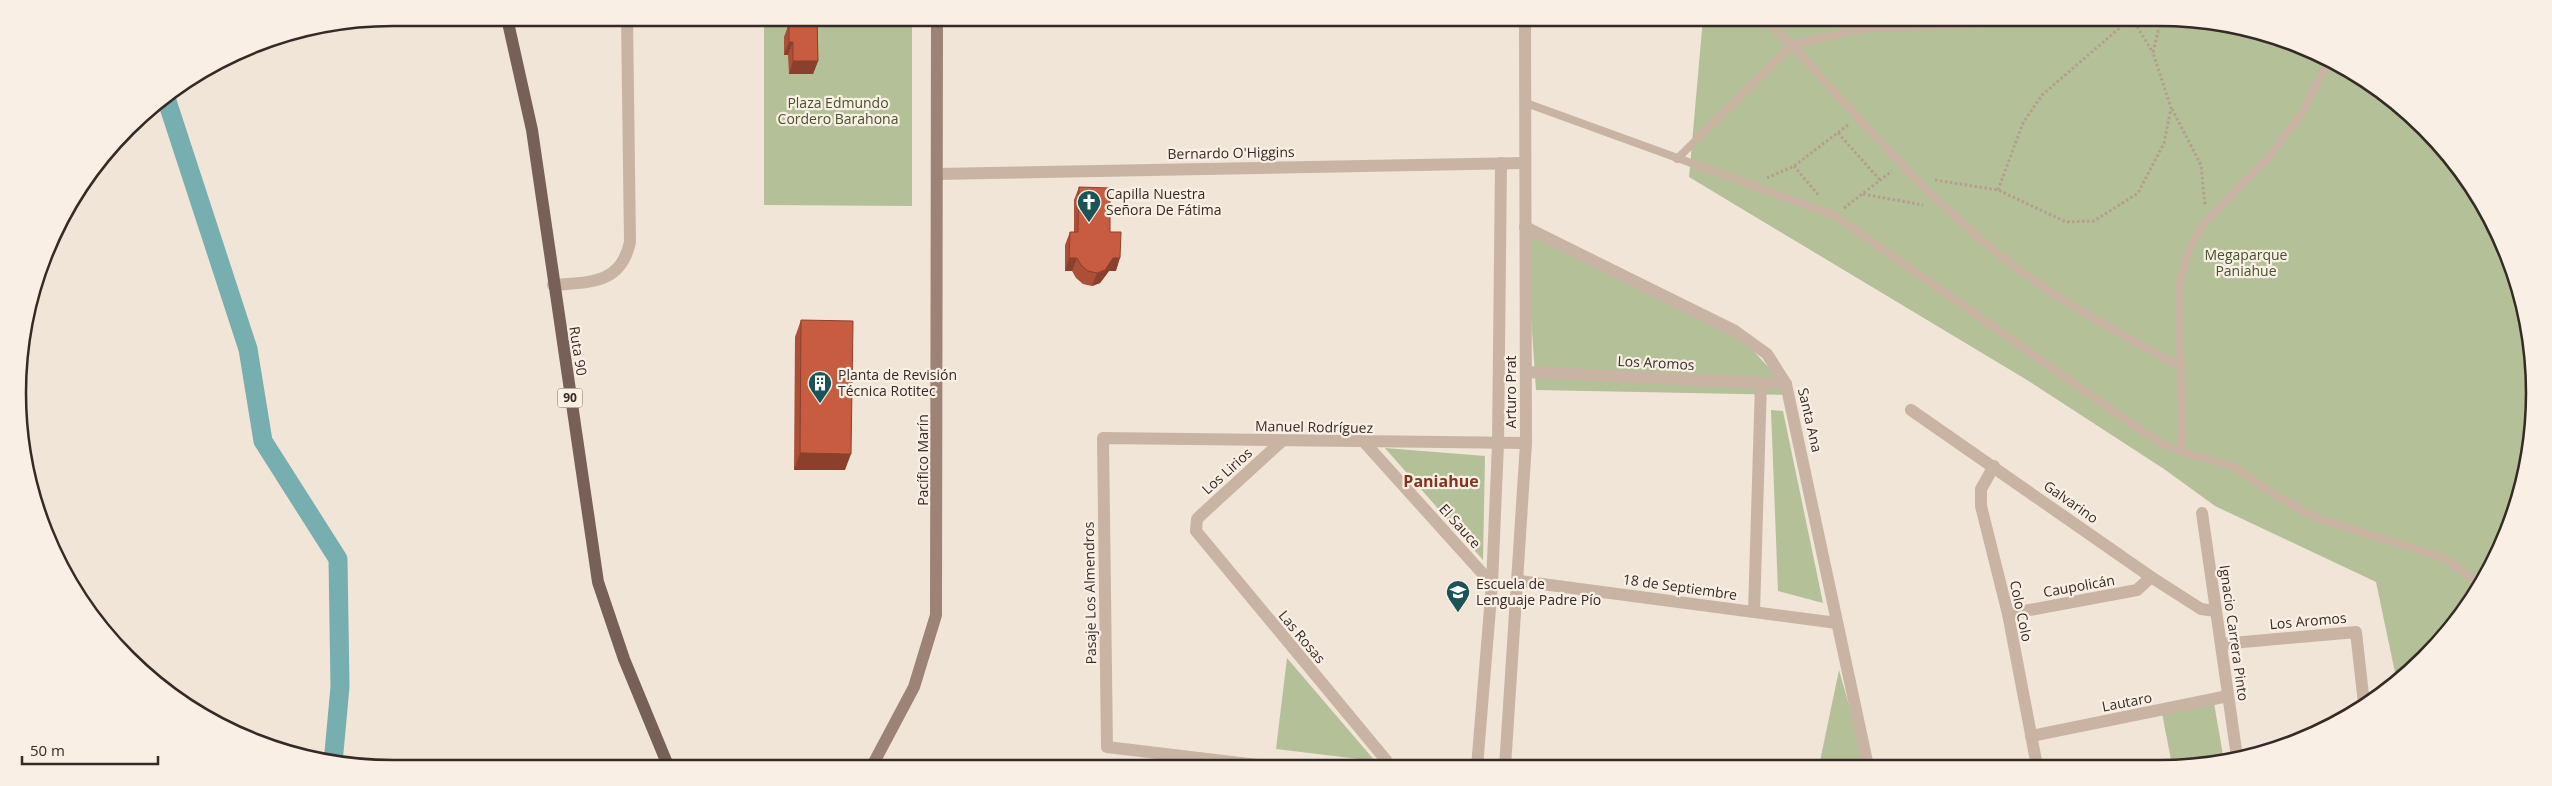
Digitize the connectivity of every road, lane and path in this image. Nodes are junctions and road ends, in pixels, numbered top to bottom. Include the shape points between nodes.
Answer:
1 (509, 26) edge
2 (628, 26) edge
3 (937, 26) edge
4 (1525, 26) edge
5 (1772, 26) edge
6 (1925, 26) edge
7 (2123, 26) edge
8 (2137, 26) edge
9 (2159, 26) edge
10 (1792, 45) junction
11 (2153, 53) junction
12 (2326, 66) edge
13 (1526, 103) junction
14 (2171, 108) junction
15 (1858, 117) junction
16 (1838, 133) junction
17 (1677, 158) junction
18 (1501, 163) junction
19 (1524, 163) junction
20 (1901, 164) junction
21 (1794, 166) junction
22 (938, 174) junction
23 (1915, 177) junction
24 (1880, 180) junction
25 (1751, 186) junction
26 (1998, 190) junction
27 (1862, 194) junction
28 (1944, 208) junction
29 (1834, 215) junction
30 (2204, 223) junction
31 (1525, 227) junction
32 (553, 285) junction
33 (2181, 367) junction
34 (1526, 372) junction
35 (1761, 382) junction
36 (1786, 384) junction
37 (1911, 410) dead end
38 (1103, 438) joint
39 (1282, 441) junction
40 (1365, 443) junction
41 (1526, 443) junction
42 (1498, 444) junction
43 (2182, 452) junction
44 (1994, 466) junction
45 (2202, 513) dead end
46 (1195, 525) joint
47 (2151, 577) junction
48 (2474, 580) edge
49 (1519, 581) junction
50 (1492, 584) junction
51 (2216, 611) junction
52 (1754, 612) junction
53 (2008, 614) junction
54 (1837, 623) junction
55 (2221, 644) junction
56 (2228, 696) junction
57 (2363, 698) edge
58 (2031, 736) junction
59 (2236, 752) edge
60 (666, 760) edge
61 (875, 760) edge
62 (1216, 760) edge
63 (1386, 760) edge
64 (1477, 760) edge
65 (1506, 760) edge
66 (1867, 760) edge
67 (2036, 760) edge

1 - 32 main road, Ruta 90 / 90 via 532,130
2 - 32 street via 628,251 619,267 603,279
3 - 22 street, Pacífico Marín
4 - 13 street, Arturo Prat
5 - 10 lane
6 - 10 lane via 1861,29
7 - 26 path via 2042,95 2023,122
8 - 11 path
9 - 11 path
10 - 15 lane
10 - 17 lane
11 - 14 path
12 - 30 lane via 2302,113 2267,159
13 - 17 lane
13 - 19 street, Arturo Prat
14 - 26 path via 2164,143 2138,193 2094,222 2066,222
14 - 30 path via 2201,165
15 - 16 path
15 - 20 lane
16 - 21 path
16 - 24 path
17 - 25 lane
18 - 19 street, Bernardo O'Higgins
18 - 22 street, Bernardo O'Higgins
18 - 42 street, Arturo Prat
19 - 31 street, Arturo Prat
20 - 23 lane
20 - 24 path
21 - 25 path
21 - 29 path
22 - 61 street, Pacífico Marín via 936,615 914,687
23 - 26 path
23 - 28 lane
24 - 27 path
25 - 29 lane
27 - 28 path
27 - 29 path
28 - 33 lane via 2006,260 2069,305
29 - 43 lane via 2126,420 2161,443
30 - 33 lane via 2190,250 2179,285
31 - 34 street, Arturo Prat
31 - 36 street, Santa Ana via 1735,331 1767,354
32 - 60 main road, Ruta 90 / 90 via 598,582 624,659
33 - 43 lane
34 - 35 street, Los Aromos
34 - 41 street, Arturo Prat
35 - 36 street, Los Aromos
35 - 52 street
36 - 54 street, Santa Ana
37 - 44 street, Galvarino
38 - 39 street, Manuel Rodríguez
38 - 62 street, Pasaje Los Almendros via 1107,747
39 - 40 street, Manuel Rodríguez
39 - 46 street, Los Lirios via 1201,515
40 - 42 street, Manuel Rodríguez
40 - 50 street, El Sauce
41 - 42 street, Manuel Rodríguez
41 - 49 street, Arturo Prat
42 - 50 street, Arturo Prat
43 - 48 lane via 2233,466 2314,517 2446,559
44 - 47 street, Galvarino
44 - 53 street, Colo Colo via 1981,489 1981,506
45 - 51 street, Ignacio Carrera Pinto
46 - 63 street, Las Rosas via 1198,536
47 - 51 street, Galvarino via 2201,609
47 - 53 street, Caupolicán via 2137,590
49 - 52 street, 18 de Septiembre
49 - 65 street, Arturo Prat
50 - 64 street, Arturo Prat
51 - 55 street, Ignacio Carrera Pinto
52 - 54 street, 18 de Septiembre
53 - 58 street, Colo Colo
54 - 66 street, Santa Ana
55 - 56 street, Ignacio Carrera Pinto
55 - 57 street, Los Aromos via 2356,632
56 - 58 street, Lautaro
56 - 59 street, Ignacio Carrera Pinto
58 - 67 street, Colo Colo

